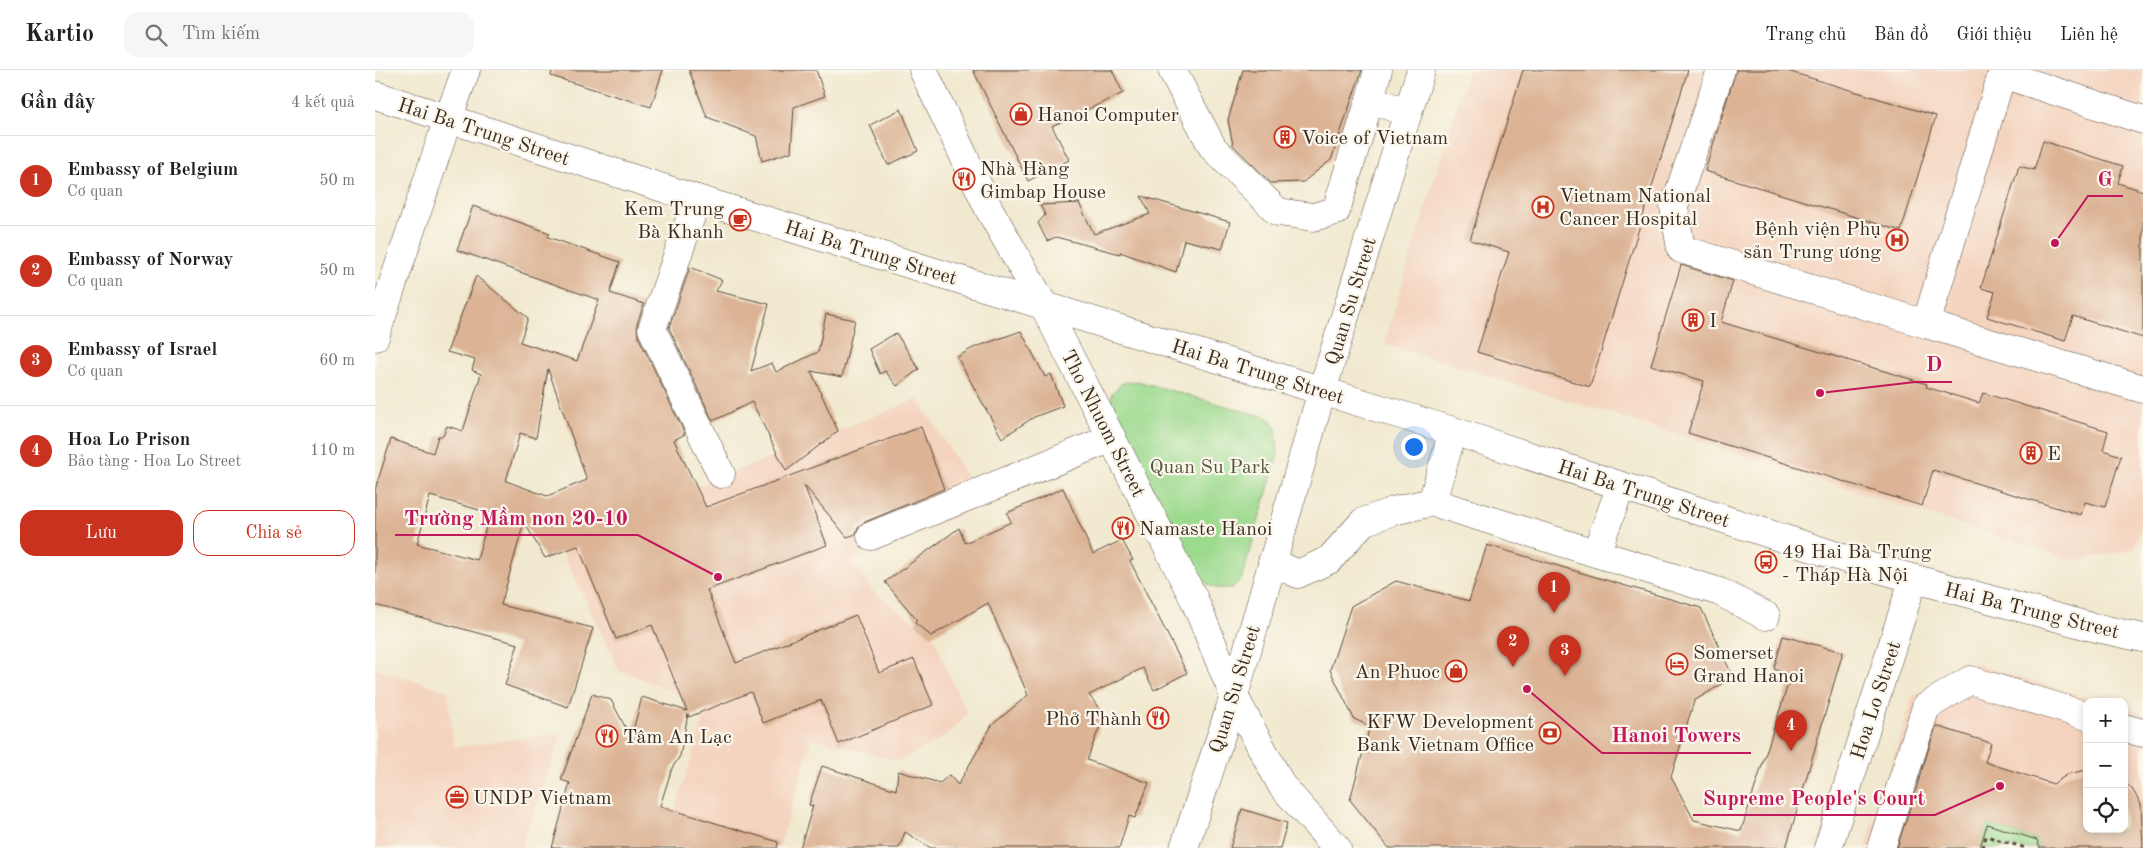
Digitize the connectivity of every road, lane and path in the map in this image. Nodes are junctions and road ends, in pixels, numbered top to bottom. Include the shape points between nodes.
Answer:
1 (466, 70) edge
2 (923, 70) edge
3 (1172, 70) edge
4 (1378, 70) edge
5 (1421, 70) edge
6 (1721, 70) edge
7 (1994, 72) edge
8 (375, 95) edge
9 (1370, 99) junction
10 (1408, 113) junction
11 (448, 119) junction
12 (2143, 120) edge
13 (697, 199) junction
14 (1043, 304) junction
15 (1926, 324) junction
16 (375, 337) edge
17 (2143, 388) edge
18 (1322, 391) junction
19 (1453, 430) junction
20 (1112, 438) junction
21 (721, 474) dead end
22 (1621, 486) junction
23 (1432, 502) junction
24 (871, 536) dead end
25 (1597, 553) junction
26 (1272, 562) junction
27 (1913, 580) junction
28 (1766, 616) dead end
29 (2143, 638) edge
30 (1234, 696) junction
31 (2083, 715) edge
32 (2128, 729) edge
33 (2143, 733) edge
34 (1184, 848) edge
35 (1337, 848) edge
36 (1828, 848) edge
37 (1881, 848) edge
38 (1983, 848) edge
39 (2026, 848) edge

1 - 11 street
2 - 14 street, Tho Nhuom Street via 989,209
3 - 9 street via 1213,148 1278,212 1313,217 1335,211
4 - 9 street
5 - 10 street, Quan Su Street
6 - 15 street via 1674,207 1681,249
7 - 12 street
7 - 15 street
8 - 11 street, Hai Ba Trung Street
9 - 10 street
10 - 18 street, Quan Su Street
11 - 13 street, Hai Ba Trung Street
11 - 16 street
13 - 14 street, Hai Ba Trung Street
13 - 21 street via 652,329
14 - 18 street, Hai Ba Trung Street
14 - 20 street, Tho Nhuom Street
15 - 17 street
18 - 19 street, Hai Ba Trung Street
18 - 26 street, Quan Su Street
19 - 22 street, Hai Ba Trung Street
19 - 23 street
20 - 24 street
20 - 30 street, Tho Nhuom Street via 1194,599
22 - 25 street
22 - 27 street, Hai Ba Trung Street
23 - 25 street
23 - 26 street via 1363,522 1329,560 1298,574
25 - 28 street via 1720,592
26 - 30 street, Quan Su Street
27 - 29 street, Hai Ba Trung Street
27 - 36 street, Hoa Lo Street
30 - 34 street, Quan Su Street
30 - 35 street, Tho Nhuom Street via 1282,786
31 - 37 street via 1971,680 1926,708
32 - 33 street
38 - 39 path via 1987,836

